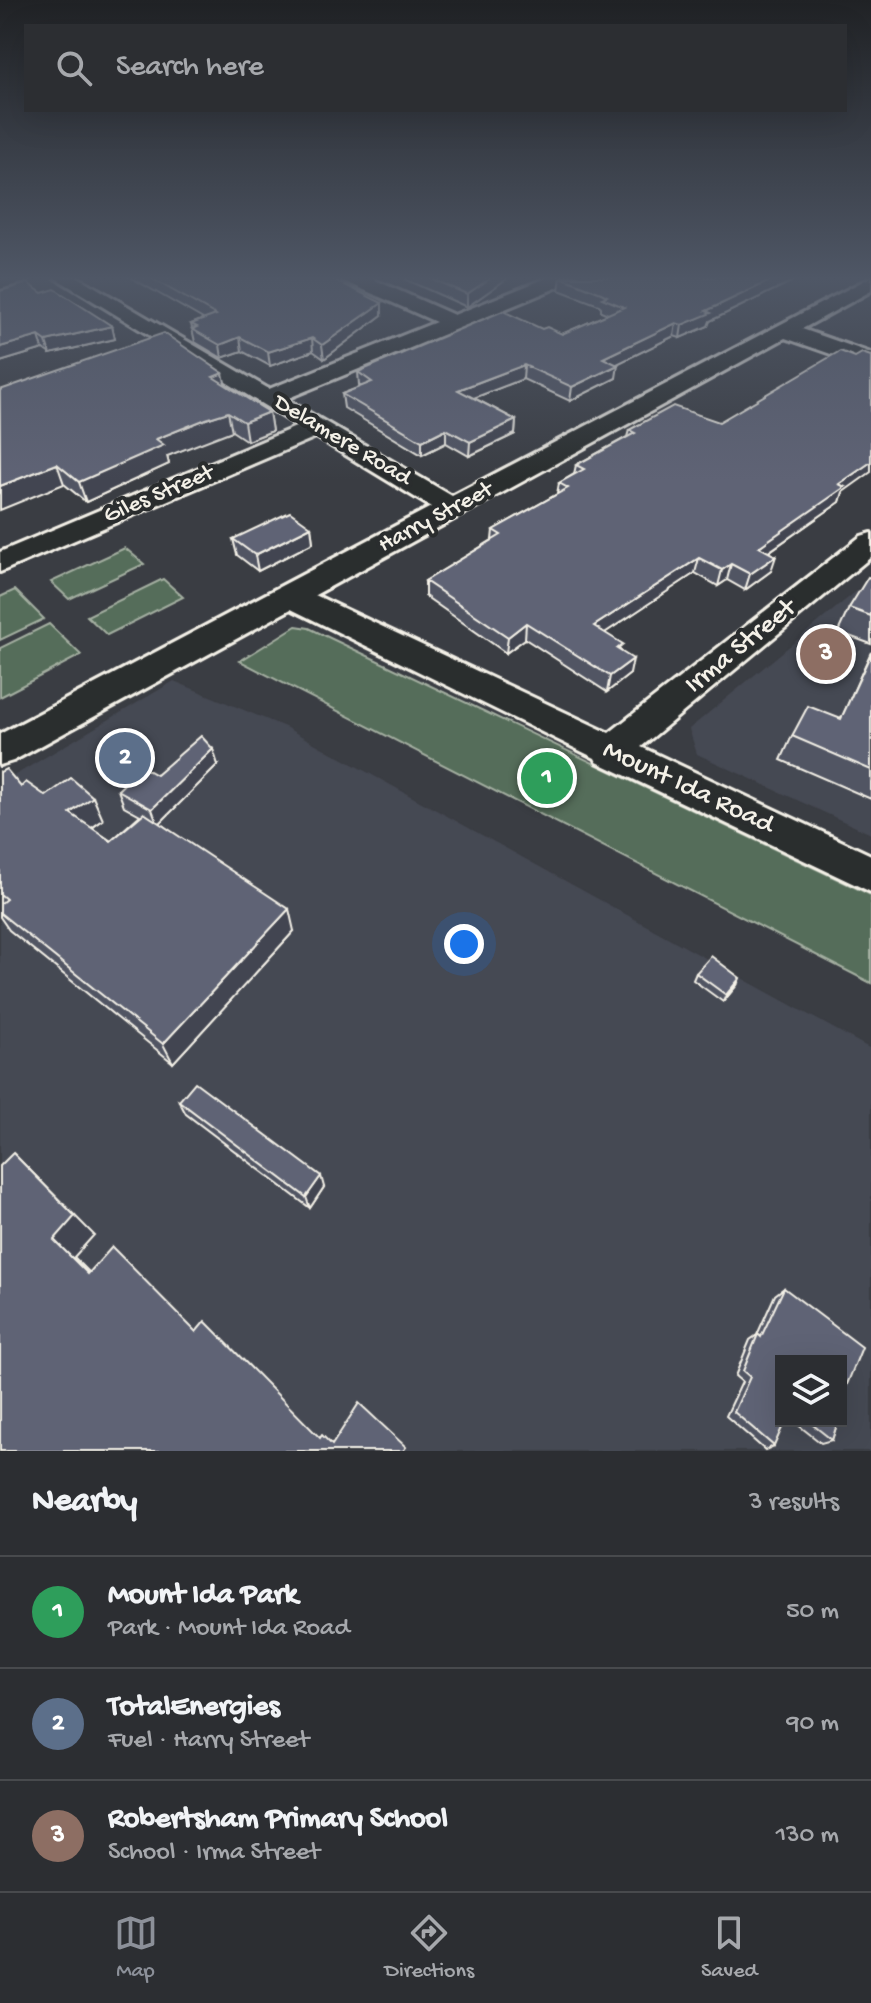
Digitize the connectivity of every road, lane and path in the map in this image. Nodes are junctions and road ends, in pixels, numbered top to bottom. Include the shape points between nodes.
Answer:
1 (180, 345) edge
2 (397, 345) edge
3 (757, 345) edge
4 (825, 345) edge
5 (871, 361) edge
6 (269, 397) junction
7 (318, 427) junction
8 (453, 508) junction
9 (871, 542) edge
10 (0, 563) edge
11 (290, 596) junction
12 (0, 751) edge
13 (610, 752) junction
14 (871, 874) edge

1 - 6 street, Delamere Road
2 - 6 street
3 - 8 street, Harry Street
4 - 5 street
6 - 7 street, Delamere Road
7 - 8 street, Delamere Road
7 - 10 street, Giles Street
8 - 11 street, Harry Street
9 - 13 street, Irma Street
11 - 12 street, Harry Street
11 - 13 street, Mount Ida Road
13 - 14 street, Mount Ida Road

